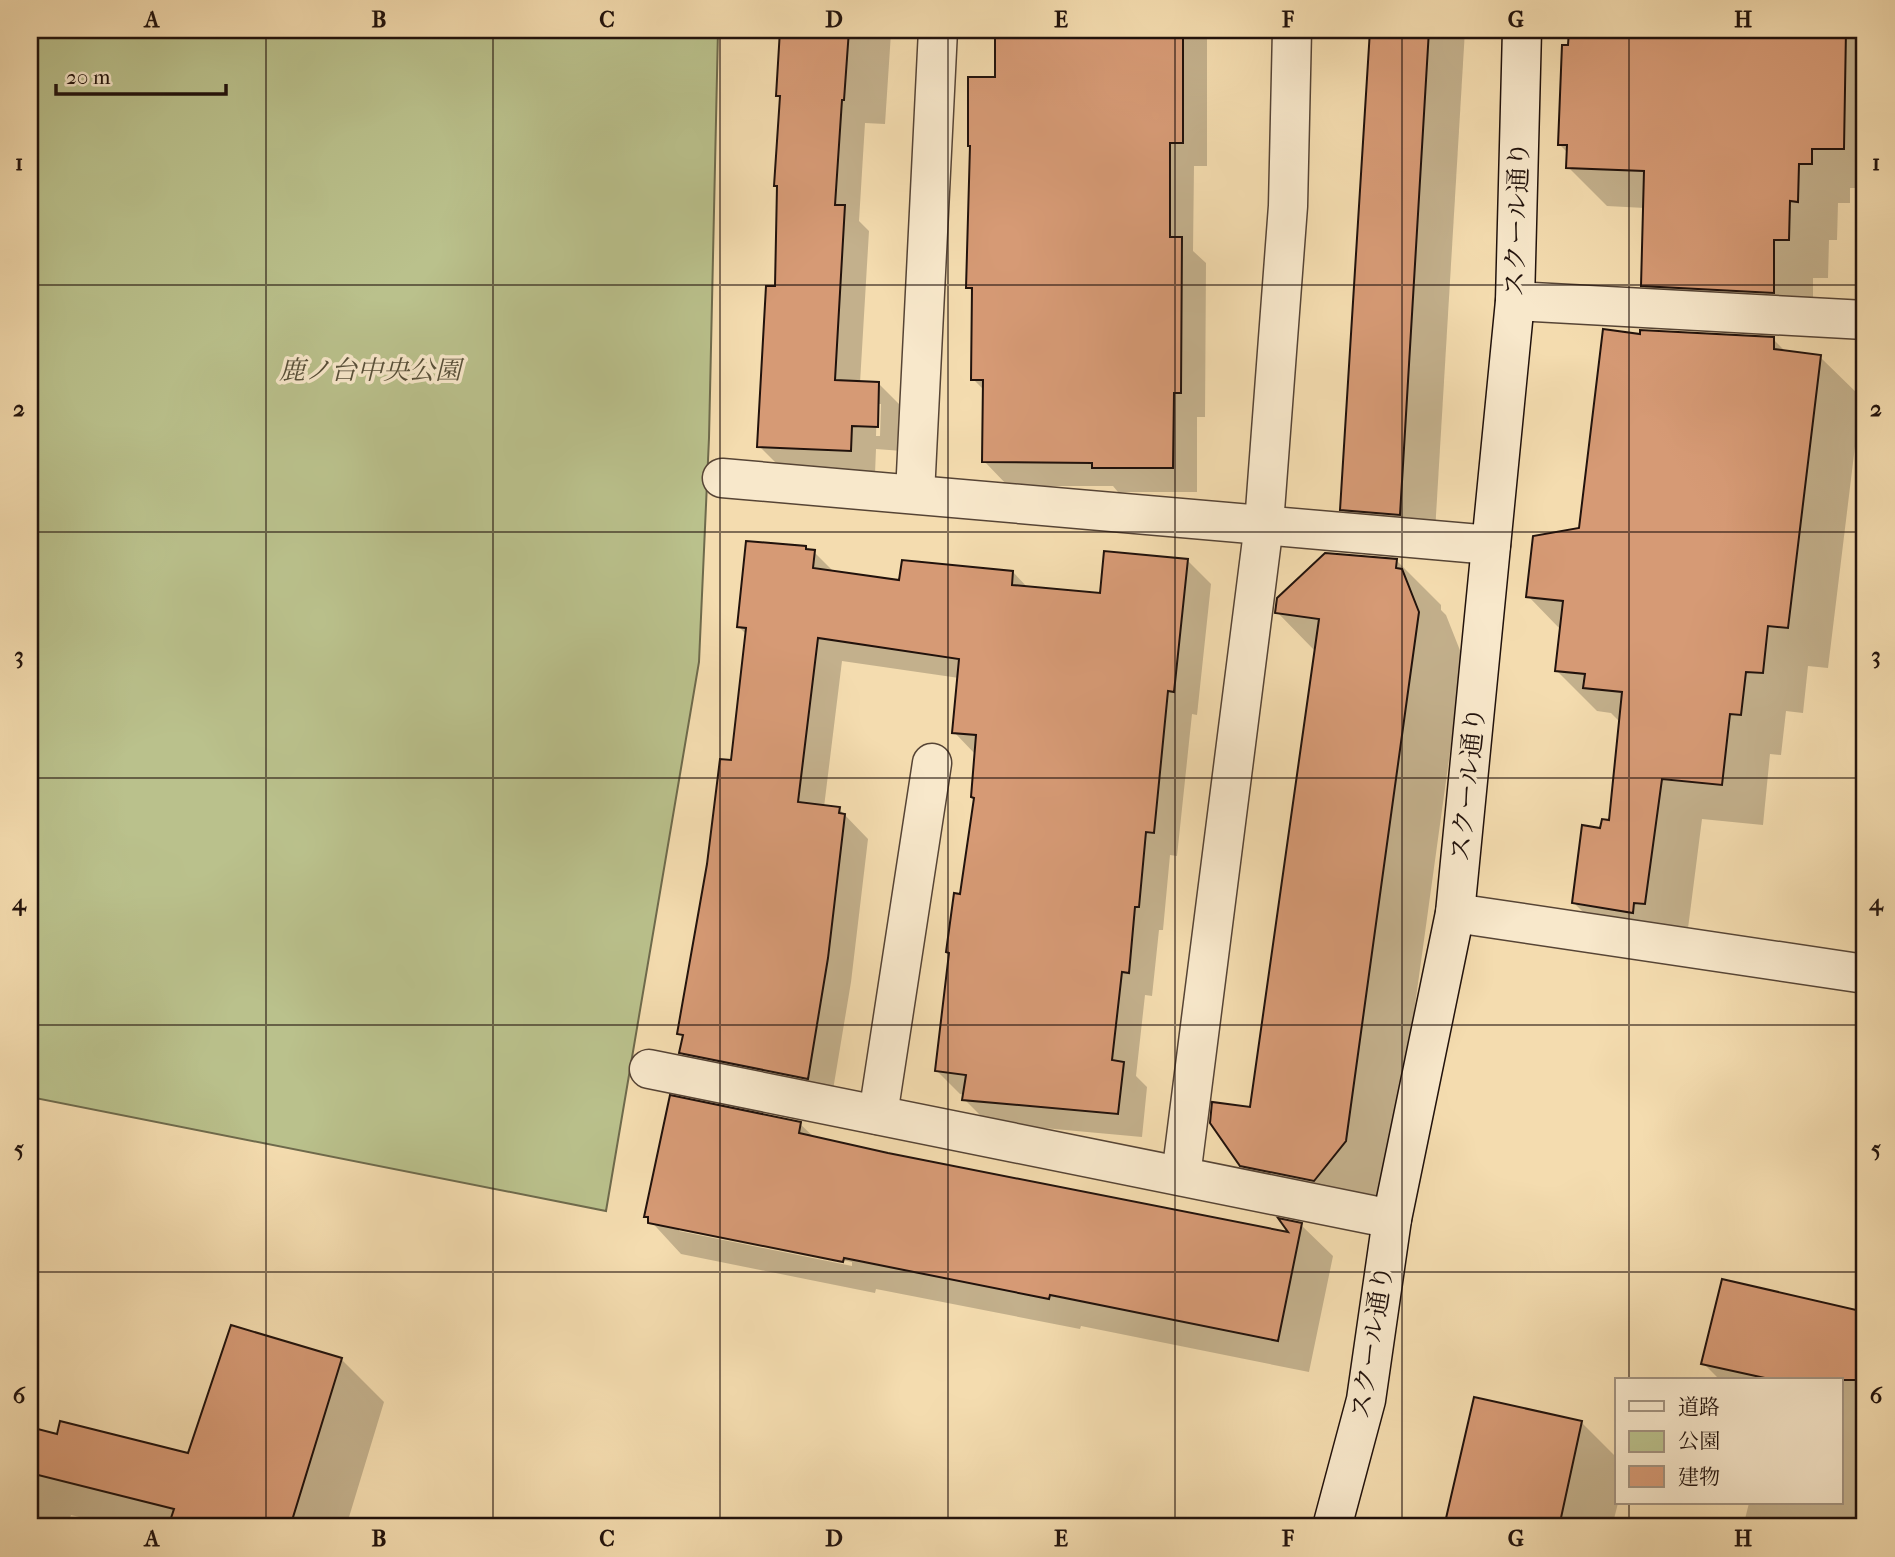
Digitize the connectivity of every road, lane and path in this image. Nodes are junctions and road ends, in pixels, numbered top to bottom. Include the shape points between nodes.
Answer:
1 (938, 30) edge
2 (1292, 30) edge
3 (1522, 30) edge
4 (1515, 301) junction
5 (1865, 320) edge
6 (722, 478) dead end
7 (915, 494) junction
8 (1265, 524) junction
9 (1491, 545) junction
10 (932, 763) dead end
11 (1455, 914) junction
12 (1865, 974) edge
13 (649, 1069) dead end
14 (878, 1115) junction
15 (1181, 1176) junction
16 (1392, 1219) junction
17 (1332, 1527) edge

1 - 7 street
2 - 8 street via 1288,206
3 - 4 street, スクール通り
4 - 5 street
4 - 9 street, スクール通り
6 - 7 street
7 - 8 street
8 - 9 street
8 - 15 street
9 - 11 street, スクール通り
10 - 14 street
11 - 12 street
11 - 16 street, スクール通り
13 - 14 street
14 - 15 street
15 - 16 street
16 - 17 street, スクール通り via 1366,1400

